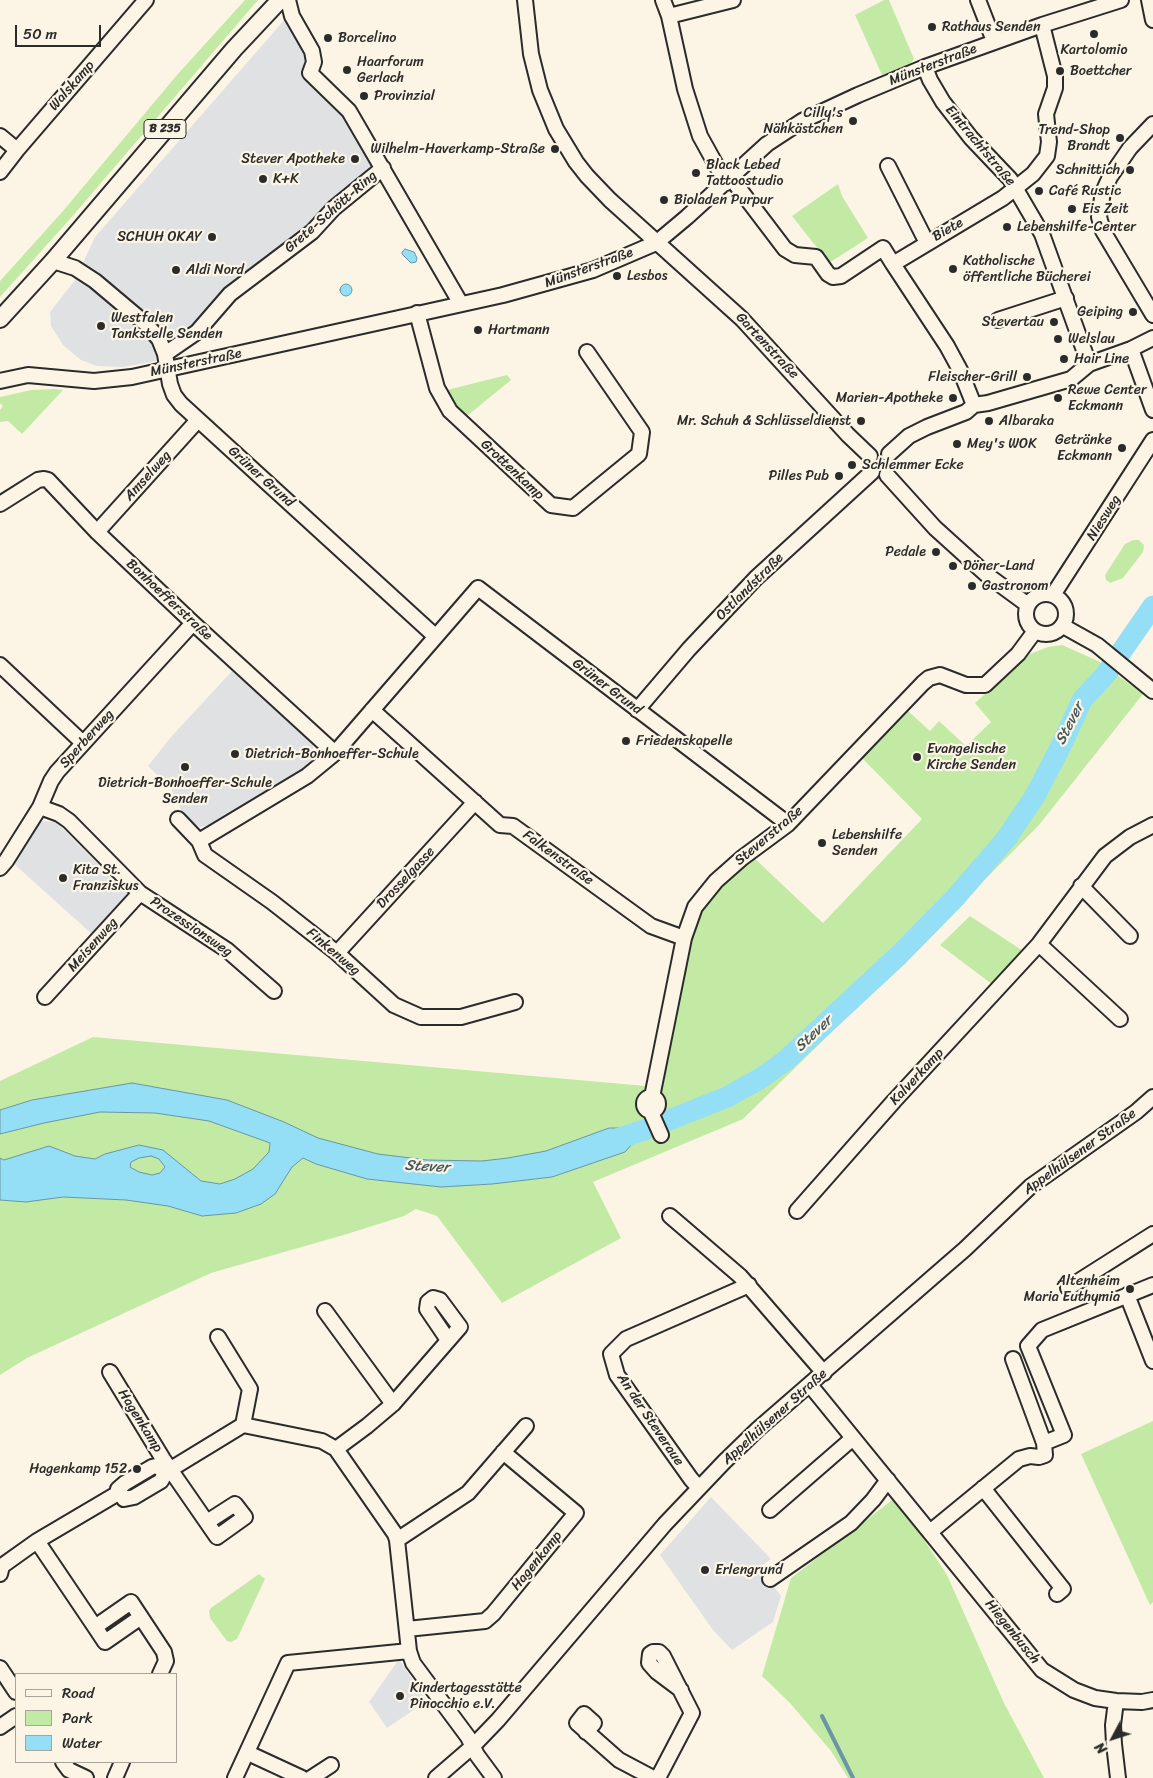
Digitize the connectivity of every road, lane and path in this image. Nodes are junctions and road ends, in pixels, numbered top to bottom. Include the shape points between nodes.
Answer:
1 (146, 0) edge
2 (280, 0) edge
3 (288, 0) edge
4 (525, 0) edge
5 (663, 0) edge
6 (733, 0) edge
7 (978, 0) edge
8 (1121, 0) edge
9 (1149, 0) edge
10 (669, 16) junction
11 (1153, 20) edge
12 (1042, 25) junction
13 (994, 41) junction
14 (925, 67) junction
15 (1153, 124) edge
16 (0, 136) edge
17 (17, 150) junction
18 (888, 166) dead end
19 (383, 168) junction
20 (0, 172) edge
21 (728, 180) junction
22 (1016, 187) junction
23 (656, 243) junction
24 (927, 243) junction
25 (53, 261) junction
26 (893, 264) junction
27 (1066, 298) junction
28 (461, 304) junction
29 (417, 313) junction
30 (1153, 315) edge
31 (0, 319) edge
32 (998, 320) dead end
33 (1153, 338) edge
34 (1131, 349) junction
35 (586, 352) dead end
36 (165, 354) junction
37 (1089, 364) junction
38 (166, 370) junction
39 (0, 381) edge
40 (974, 405) junction
41 (1153, 410) edge
42 (198, 420) junction
43 (1153, 440) edge
44 (889, 454) junction
45 (870, 456) junction
46 (872, 472) junction
47 (887, 475) junction
48 (0, 504) edge
49 (97, 532) junction
50 (1053, 596) junction
51 (1028, 605) junction
52 (193, 623) junction
53 (1063, 626) junction
54 (1035, 631) junction
55 (435, 636) junction
56 (0, 665) edge
57 (1153, 691) edge
58 (372, 710) junction
59 (638, 710) junction
60 (83, 743) junction
61 (335, 753) junction
62 (475, 802) junction
63 (40, 807) junction
64 (178, 819) dead end
65 (788, 824) junction
66 (1153, 825) edge
67 (199, 841) junction
68 (0, 868) edge
69 (1081, 886) junction
70 (140, 893) junction
71 (1130, 936) dead end
72 (684, 938) junction
73 (1039, 944) junction
74 (337, 953) junction
75 (274, 991) dead end
76 (45, 997) dead end
77 (515, 1002) dead end
78 (1120, 1019) dead end
79 (1153, 1098) edge
80 (661, 1135) dead end
81 (797, 1212) dead end
82 (670, 1216) dead end
83 (1153, 1234) edge
84 (749, 1285) junction
85 (1153, 1285) edge
86 (1068, 1288) dead end
87 (1127, 1295) junction
88 (325, 1310) dead end
89 (218, 1337) dead end
90 (448, 1340) dead end
91 (1013, 1359) dead end
92 (1153, 1362) edge
93 (110, 1372) dead end
94 (824, 1373) junction
95 (810, 1385) junction
96 (393, 1404) junction
97 (243, 1425) junction
98 (526, 1426) dead end
99 (853, 1438) junction
100 (1044, 1443) junction
101 (336, 1448) junction
102 (503, 1452) junction
103 (169, 1471) junction
104 (888, 1480) junction
105 (699, 1488) junction
106 (983, 1488) junction
107 (770, 1510) dead end
108 (207, 1522) dead end
109 (930, 1532) junction
110 (398, 1540) junction
111 (37, 1541) junction
112 (0, 1568) edge
113 (770, 1579) dead end
114 (1057, 1594) dead end
115 (407, 1629) junction
116 (408, 1651) junction
117 (0, 1668) edge
118 (160, 1673) edge
119 (15, 1690) edge
120 (680, 1690) dead end
121 (1153, 1700) edge
122 (1116, 1701) junction
123 (15, 1717) edge
124 (0, 1727) edge
125 (586, 1732) dead end
126 (473, 1746) junction
127 (248, 1753) junction
128 (122, 1763) edge
129 (331, 1765) dead end
130 (66, 1770) edge
131 (86, 1778) edge
132 (115, 1778) edge
133 (235, 1778) edge
134 (302, 1778) edge
135 (311, 1778) edge
136 (436, 1778) edge
137 (494, 1778) edge
138 (653, 1778) edge
139 (658, 1778) edge
140 (1118, 1778) edge

1 - 17 street, Walskamp
2 - 25 main road, B 235
3 - 19 street, Grete-Schött-Ring via 292,16 312,51 314,62 310,74 349,111
4 - 23 street via 531,54 540,90 564,143 587,176
5 - 10 street
6 - 10 street
7 - 13 street
8 - 12 street, Münsterstraße
9 - 11 street
10 - 21 street via 700,136
12 - 13 street, Münsterstraße
12 - 22 street, Biete via 1055,76 1055,88 1046,114 1047,156 1033,174
13 - 14 street, Münsterstraße
14 - 21 street, Münsterstraße via 800,122 767,144
14 - 22 street, Eintrachtstraße via 943,102
15 - 30 street via 1130,148 1110,177 1103,192 1099,217 1103,231
16 - 17 street
17 - 20 street, Walskamp
18 - 24 street, Biete
19 - 28 street, Grete-Schött-Ring
19 - 36 street, Grete-Schött-Ring via 334,208 312,232 230,294 197,332
21 - 23 street, Münsterstraße
21 - 26 street via 785,249 794,255 816,257 828,274 841,276 883,248
22 - 24 street, Biete
22 - 27 street, Eintrachtstraße via 1042,234
23 - 28 street, Münsterstraße via 585,272 503,296
23 - 45 street, Gartenstraße via 742,319
24 - 26 street
25 - 31 main road, B 235
25 - 36 street via 75,268 95,281 146,324 160,339
26 - 40 street via 947,346
27 - 32 street
27 - 37 street, Eintrachtstraße
28 - 29 street, Münsterstraße
29 - 35 street, Grottenkamp via 437,388 450,412 551,505 573,508 639,454 642,432
29 - 38 street, Münsterstraße
33 - 34 street
34 - 37 street
34 - 41 street
36 - 38 street
37 - 40 street via 1071,379
38 - 39 street, Münsterstraße via 94,381 28,375
38 - 42 street, Grüner Grund via 174,395
40 - 44 street via 966,412 909,436
42 - 49 street, Amselweg
42 - 55 street, Grüner Grund
43 - 50 street, Niesweg
44 - 45 street via 882,451
44 - 47 street via 894,462
45 - 46 street via 868,465
46 - 47 street via 879,476
46 - 59 street, Ostlandstraße via 756,578 689,649
47 - 51 street via 935,528 987,575
48 - 49 street, Bonhoefferstraße via 44,479
49 - 52 street, Bonhoefferstraße
50 - 51 street via 1039,596
50 - 53 street via 1065,606
51 - 54 street via 1026,619
52 - 60 street, Sperberweg
52 - 61 street, Bonhoefferstraße
53 - 54 street via 1050,634
53 - 57 street via 1101,648
54 - 65 street, Steverstraße via 1018,654 985,684 966,685 940,676 929,678
55 - 58 street, Grüner Grund
55 - 59 street, Grüner Grund via 478,588
56 - 60 street
58 - 61 street, Grüner Grund
58 - 62 street, Falkenstraße
59 - 65 street, Grüner Grund
60 - 63 street, Sperberweg via 57,772
61 - 67 street, Grüner Grund via 307,776
62 - 72 street, Falkenstraße via 500,825 514,826 651,926
62 - 74 street, Drosselgasse
63 - 68 street, Sperberweg
63 - 70 street, Prozessionsweg via 69,821
64 - 67 street, Finkenweg
65 - 72 street, Steverstraße via 716,881 695,907
66 - 69 street, Kalverkamp via 1130,836 1105,856
67 - 74 street, Finkenweg via 205,855
69 - 71 street
69 - 73 street, Kalverkamp
70 - 75 street, Prozessionsweg via 227,950
70 - 76 street, Meisenweg
72 - 80 street, Steverstraße via 651,1107
73 - 78 street
73 - 81 street, Kalverkamp
74 - 77 street, Finkenweg via 394,1006 421,1017 461,1017
79 - 94 street, Appelhülsener Straße via 1031,1186 965,1249
82 - 84 street
83 - 86 street
84 - 94 street
84 - 105 street, An der Steveraue via 626,1339 611,1354 617,1375
85 - 87 street
87 - 92 street
87 - 100 street via 1042,1330 1028,1346 1064,1435
88 - 96 street
89 - 97 street via 250,1388
90 - 96 street
91 - 100 street
93 - 103 street, Hagenkamp
94 - 95 street, Appelhülsener Straße
95 - 99 street, Hiegenbusch
95 - 105 street, Appelhülsener Straße via 758,1429
96 - 101 street
97 - 101 street via 322,1441
97 - 103 street
98 - 102 street
99 - 104 street, Hiegenbusch
99 - 107 street
100 - 106 street via 1045,1455 1018,1459
101 - 110 street
102 - 110 street via 468,1493
102 - 115 street, Hagenkamp via 576,1513 485,1620
103 - 108 street, Hagenkamp
103 - 111 street via 160,1481 134,1497 124,1499 120,1492
104 - 109 street, Hiegenbusch
104 - 113 street via 851,1523
105 - 126 street, Appelhülsener Straße
106 - 109 street
106 - 114 street via 1063,1589
109 - 122 street, Hiegenbusch via 1042,1670 1074,1690
110 - 115 street
111 - 112 street
111 - 118 street via 95,1627 131,1602 164,1652 166,1661
115 - 116 street
116 - 126 street via 413,1663
116 - 127 street via 288,1663
117 - 119 street
120 - 139 street via 692,1713
121 - 122 street, Hiegenbusch
122 - 140 street via 1113,1725
123 - 124 street
125 - 138 street via 618,1760
126 - 136 street, Appelhülsener Straße
126 - 137 street
127 - 133 street
127 - 134 street
128 - 132 street
129 - 135 street
130 - 131 street

